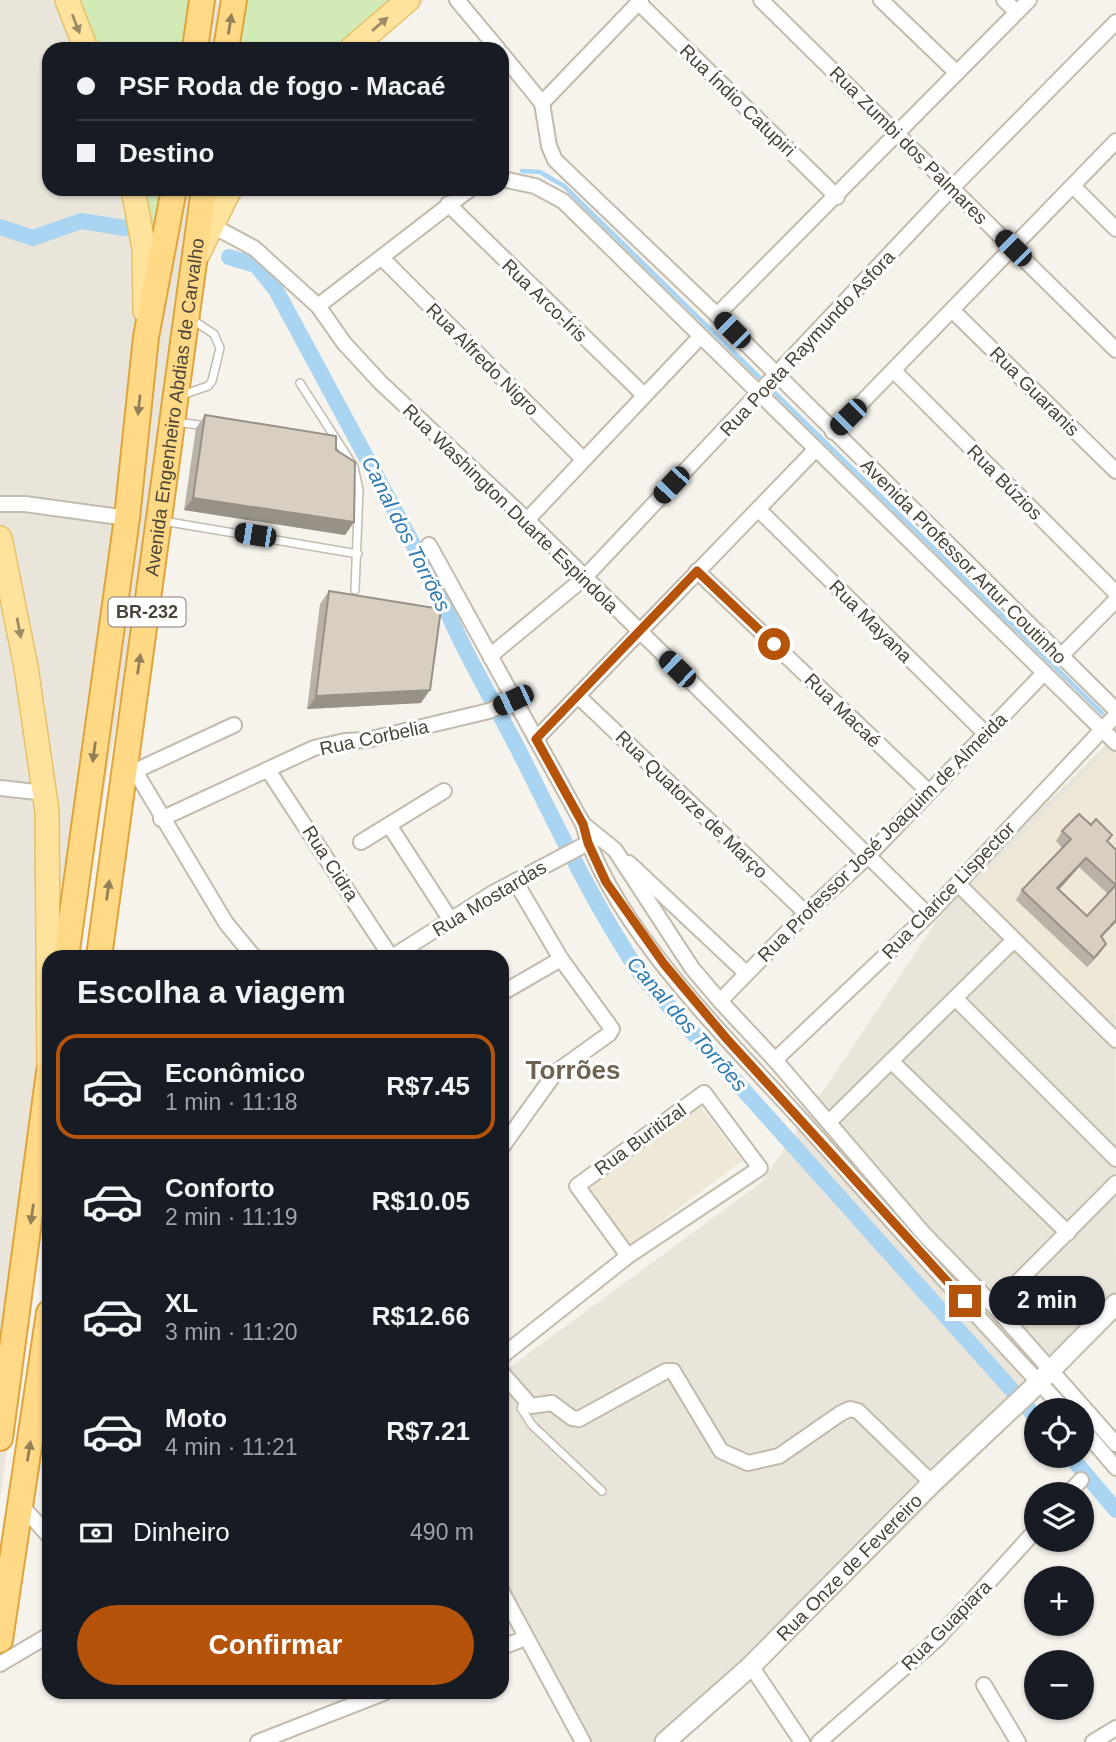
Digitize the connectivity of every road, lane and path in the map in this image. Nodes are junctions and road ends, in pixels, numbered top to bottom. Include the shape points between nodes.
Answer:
1 (67, 0) edge
2 (202, 0) edge
3 (234, 0) edge
4 (408, 0) edge
5 (457, 0) edge
6 (761, 0) edge
7 (881, 0) edge
8 (1004, 0) edge
9 (1029, 0) edge
10 (640, 1) edge
11 (1017, 12) junction
12 (1116, 22) edge
13 (83, 42) edge
14 (196, 42) edge
15 (227, 42) edge
16 (359, 42) edge
17 (492, 42) edge
18 (509, 63) edge
19 (957, 73) junction
20 (542, 103) junction
21 (899, 134) junction
22 (1116, 141) edge
23 (509, 180) edge
24 (1073, 186) junction
25 (952, 188) junction
26 (133, 196) edge
27 (173, 196) edge
28 (204, 196) edge
29 (226, 196) edge
30 (460, 196) edge
31 (837, 197) junction
32 (448, 204) junction
33 (211, 225) junction
34 (1116, 229) edge
35 (1013, 248) junction
36 (382, 258) junction
37 (193, 267) junction
38 (318, 306) junction
39 (953, 311) junction
40 (186, 316) junction
41 (717, 316) junction
42 (146, 337) junction
43 (700, 337) junction
44 (1116, 350) edge
45 (894, 371) junction
46 (777, 375) junction
47 (300, 383) dead end
48 (759, 393) junction
49 (643, 394) junction
50 (173, 410) junction
51 (214, 428) edge
52 (833, 432) junction
53 (329, 444) edge
54 (342, 445) junction
55 (816, 449) junction
56 (583, 459) junction
57 (1116, 471) edge
58 (0, 504) edge
59 (758, 509) junction
60 (127, 518) junction
61 (159, 520) junction
62 (527, 520) junction
63 (0, 538) edge
64 (429, 545) dead end
65 (358, 554) junction
66 (697, 571) junction
67 (584, 578) junction
68 (355, 590) dead end
69 (1116, 593) edge
70 (1116, 600) edge
71 (639, 632) junction
72 (491, 656) junction
73 (1061, 656) junction
74 (1044, 673) junction
75 (578, 696) junction
76 (514, 700) junction
77 (1116, 713) edge
78 (234, 725) dead end
79 (1102, 729) junction
80 (985, 733) junction
81 (536, 739) junction
82 (1116, 743) edge
83 (268, 770) junction
84 (129, 772) junction
85 (0, 788) edge
86 (443, 790) dead end
87 (928, 791) junction
88 (45, 793) junction
89 (161, 819) junction
90 (583, 824) junction
91 (389, 825) junction
92 (361, 842) dead end
93 (582, 845) junction
94 (615, 850) junction
95 (868, 856) junction
96 (515, 881) junction
97 (958, 884) junction
98 (806, 913) junction
99 (928, 915) junction
100 (450, 919) junction
101 (1014, 940) junction
102 (47, 950) edge
103 (67, 950) edge
104 (105, 950) edge
105 (248, 950) edge
106 (387, 950) edge
107 (403, 950) edge
108 (561, 959) junction
109 (746, 973) junction
110 (509, 989) edge
111 (955, 998) junction
112 (720, 1001) junction
113 (1116, 1040) edge
114 (775, 1060) junction
115 (891, 1061) junction
116 (829, 1122) junction
117 (42, 1125) edge
118 (509, 1138) edge
119 (1116, 1159) edge
120 (1116, 1182) edge
121 (1068, 1233) junction
122 (628, 1256) junction
123 (1116, 1304) edge
124 (994, 1307) junction
125 (509, 1350) edge
126 (42, 1359) edge
127 (509, 1380) edge
128 (1039, 1382) junction
129 (524, 1395) junction
130 (1054, 1398) edge
131 (1113, 1434) edge
132 (0, 1438) edge
133 (1094, 1442) edge
134 (1116, 1468) edge
135 (932, 1483) junction
136 (602, 1491) dead end
137 (20, 1504) junction
138 (42, 1528) edge
139 (1024, 1543) edge
140 (509, 1605) edge
141 (526, 1638) junction
142 (42, 1639) edge
143 (0, 1640) edge
144 (509, 1644) edge
145 (0, 1664) edge
146 (751, 1666) junction
147 (984, 1685) dead end
148 (368, 1699) edge
149 (1116, 1728) edge
150 (258, 1742) edge
151 (583, 1742) edge
152 (665, 1742) edge
153 (802, 1742) edge
154 (819, 1742) edge
155 (1018, 1742) edge
156 (1093, 1742) edge

1 -> 13 main road
2 - 14 highway
15 -> 3 highway
16 -> 4 main road
5 - 17 street
6 - 21 street, Rua Zumbi dos Palmares
7 - 19 street
8 - 11 street
9 - 11 street
10 - 20 street
10 - 31 street, Rua Índio Catupiri
11 - 19 street
12 - 25 street, Rua Poeta Raymundo Asfora
18 - 20 street
19 - 21 street
20 - 41 street, Avenida Professor Artur Coutinho via 555,160
21 - 25 street, Rua Zumbi dos Palmares
21 - 31 street
22 - 24 street
23 - 43 street, Avenida Professor Artur Coutinho via 535,186 563,201
24 - 34 street
24 - 35 street
25 - 35 street, Rua Zumbi dos Palmares
25 - 46 street, Rua Poeta Raymundo Asfora
26 - 42 main road, Avenida Engenheiro Abdias de Carvalho via 144,248
27 - 42 highway, Avenida Engenheiro Abdias de Carvalho / BR-232
28 - 37 highway, Avenida Engenheiro Abdias de Carvalho / BR-232
29 - 33 main road
30 - 32 street
31 - 41 street
32 - 36 street
32 - 49 street, Rua Arco-Íris
33 - 37 main road
33 - 38 street, Rua Washington Duarte Espindola via 254,248
35 - 39 street
35 - 44 street, Rua Zumbi dos Palmares
36 - 38 street
36 - 56 street, Rua Alfredo Nigro
37 - 40 highway, Avenida Engenheiro Abdias de Carvalho / BR-232
38 - 62 street, Rua Washington Duarte Espindola via 380,382
39 - 45 street
39 - 57 street, Rua Guaranis
40 - 50 highway, Avenida Engenheiro Abdias de Carvalho / BR-232
40 - 50 lane via 214,334 220,348 215,376 208,386
41 - 46 street, Avenida Professor Artur Coutinho
42 -> 60 highway, Avenida Engenheiro Abdias de Carvalho / BR-232
43 - 48 street, Avenida Professor Artur Coutinho
43 - 49 street
45 - 52 street
45 - 69 street, Rua Búzios
46 - 48 street, Rua Poeta Raymundo Asfora
46 - 52 street, Avenida Professor Artur Coutinho
47 - 54 lane
48 - 55 street, Avenida Professor Artur Coutinho
48 - 67 street, Rua Poeta Raymundo Asfora
49 - 56 street
50 - 51 lane
50 - 61 highway, Avenida Engenheiro Abdias de Carvalho / BR-232
52 - 73 street, Avenida Professor Artur Coutinho
53 - 54 lane
54 - 65 lane via 359,490
55 - 59 street
55 - 74 street, Avenida Professor Artur Coutinho
56 - 62 street
58 - 60 street
59 - 66 street
59 - 80 street, Rua Mayana
60 -> 103 highway, Avenida Engenheiro Abdias de Carvalho / BR-232
61 - 65 lane
84 -> 61 highway, Avenida Engenheiro Abdias de Carvalho / BR-232
62 - 67 street, Rua Washington Duarte Espindola
63 -> 88 main road
64 - 72 street
65 - 68 lane
66 - 71 street
66 - 87 street, Rua Macaé
67 - 71 street, Rua Washington Duarte Espindola
67 - 72 street, Rua Poeta Raymundo Asfora
70 - 73 street
71 - 75 street
71 - 95 street, Rua Washington Duarte Espindola
72 - 76 street
73 - 77 street, Avenida Professor Artur Coutinho
74 - 79 street, Avenida Professor Artur Coutinho
74 - 80 street, Rua Professor José Joaquim de Almeida
75 - 81 street
75 - 98 street, Rua Quatorze de Março
76 - 81 street
76 - 83 street, Rua Corbelia via 489,711 330,744
77 - 79 street, Rua Clarice Lispector
78 - 84 street
79 - 82 street, Avenida Professor Artur Coutinho
79 - 97 street, Rua Clarice Lispector
80 - 87 street, Rua Professor José Joaquim de Almeida
81 - 90 street
83 - 89 street, Rua Corbelia
83 - 106 street, Rua Cidra
84 - 89 street
104 -> 84 highway, Avenida Engenheiro Abdias de Carvalho / BR-232
85 - 88 street
86 - 91 street
87 - 95 street, Rua Professor José Joaquim de Almeida
88 - 102 main road
89 - 105 street via 226,923
90 - 93 street
90 - 94 street
91 - 92 street
91 - 100 street
93 - 96 street, Rua Mostardas
93 - 128 street via 664,964 726,1038
94 - 109 street
94 - 112 street via 654,914
95 - 98 street, Rua Professor José Joaquim de Almeida
95 - 99 street, Rua Washington Duarte Espindola
96 - 100 street, Rua Mostardas
96 - 108 street
97 - 99 street, Rua Clarice Lispector
97 - 101 street
98 - 109 street, Rua Professor José Joaquim de Almeida
99 - 114 street, Rua Clarice Lispector
100 - 107 street, Rua Mostardas
101 - 111 street
101 - 113 street
108 - 110 street
108 - 118 street via 610,1030 556,1072
109 - 112 street, Rua Professor José Joaquim de Almeida
111 - 115 street
111 - 119 street
112 - 114 street
114 - 116 street
115 - 116 street
115 - 121 street
116 - 124 street
117 -> 132 highway
120 - 121 street
121 - 124 street
122 - 122 street, Rua Buritizal via 760,1168 704,1093 577,1186
122 - 125 street
123 - 128 street, Rua Onze de Fevereiro
124 - 128 street
137 -> 126 highway
127 - 129 street
128 - 130 street
128 - 131 street
128 - 135 street, Rua Onze de Fevereiro
129 - 135 street via 531,1406 552,1403 572,1418 584,1419 666,1371 677,1373 721,1451 748,1463 779,1456 850,1409 863,1414
129 - 136 lane via 521,1408 532,1425
133 - 134 street
135 - 146 street, Rua Onze de Fevereiro
137 - 138 street
137 - 143 highway
139 - 154 street, Rua Guapiara via 937,1639
140 - 141 street
141 - 144 street
141 - 151 street
142 - 145 street
146 - 152 street, Rua Onze de Fevereiro
146 - 153 street
147 - 155 street
148 - 150 street
149 - 156 street

